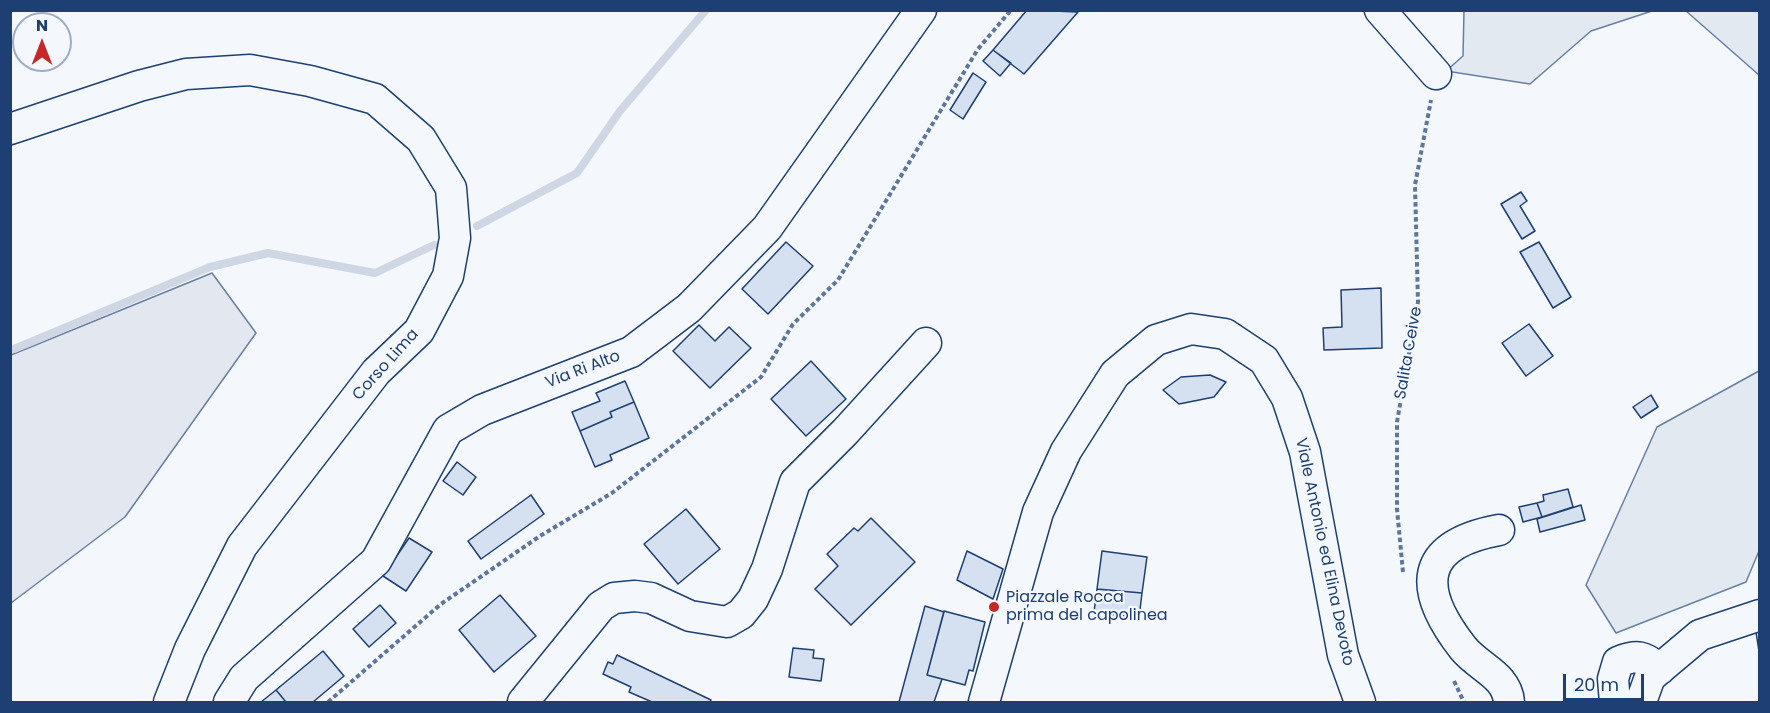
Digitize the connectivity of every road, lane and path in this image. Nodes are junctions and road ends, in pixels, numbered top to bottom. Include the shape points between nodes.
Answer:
1 (921, 10) edge
2 (1011, 10) edge
3 (1380, 10) edge
4 (1436, 74) joint
5 (10, 129) edge
6 (926, 343) dead end
7 (1499, 530) dead end
8 (1403, 581) dead end
9 (1760, 615) edge
10 (1660, 669) junction
11 (1450, 672) dead end
12 (169, 702) edge
13 (229, 702) edge
14 (328, 702) edge
15 (523, 702) edge
16 (984, 702) edge
17 (1360, 702) edge
18 (1464, 702) edge
19 (1509, 702) edge
20 (1615, 702) edge
21 (1641, 702) edge

1 - 13 street, Via Ri Alto via 767,228 689,308 631,352 482,410 448,430 376,561 244,678
2 - 14 path via 978,49 838,280 792,324 761,377 612,494 540,536 441,604
3 - 4 street
4 - 8 path, Salita Ceive via 1415,185 1418,302 1397,422 1397,509
5 - 12 street, Corso Lima via 186,74 250,70 375,99 421,139 451,188 455,237 448,276 418,331 376,372 242,546 190,648
6 - 15 street via 795,482 767,569 741,614 727,622 690,616 651,598 614,598 601,606
7 - 19 street via 1471,535 1450,547 1432,571 1442,616 1464,649 1503,681
9 - 10 street via 1700,635
10 - 20 street via 1645,657 1634,655 1618,662 1613,679
10 - 21 street via 1650,677
11 - 18 path
16 - 17 street, Viale Antonio ed Elina Devoto via 1038,512 1066,451 1115,374 1156,340 1191,328 1225,334 1264,360 1287,398 1305,452 1343,655

